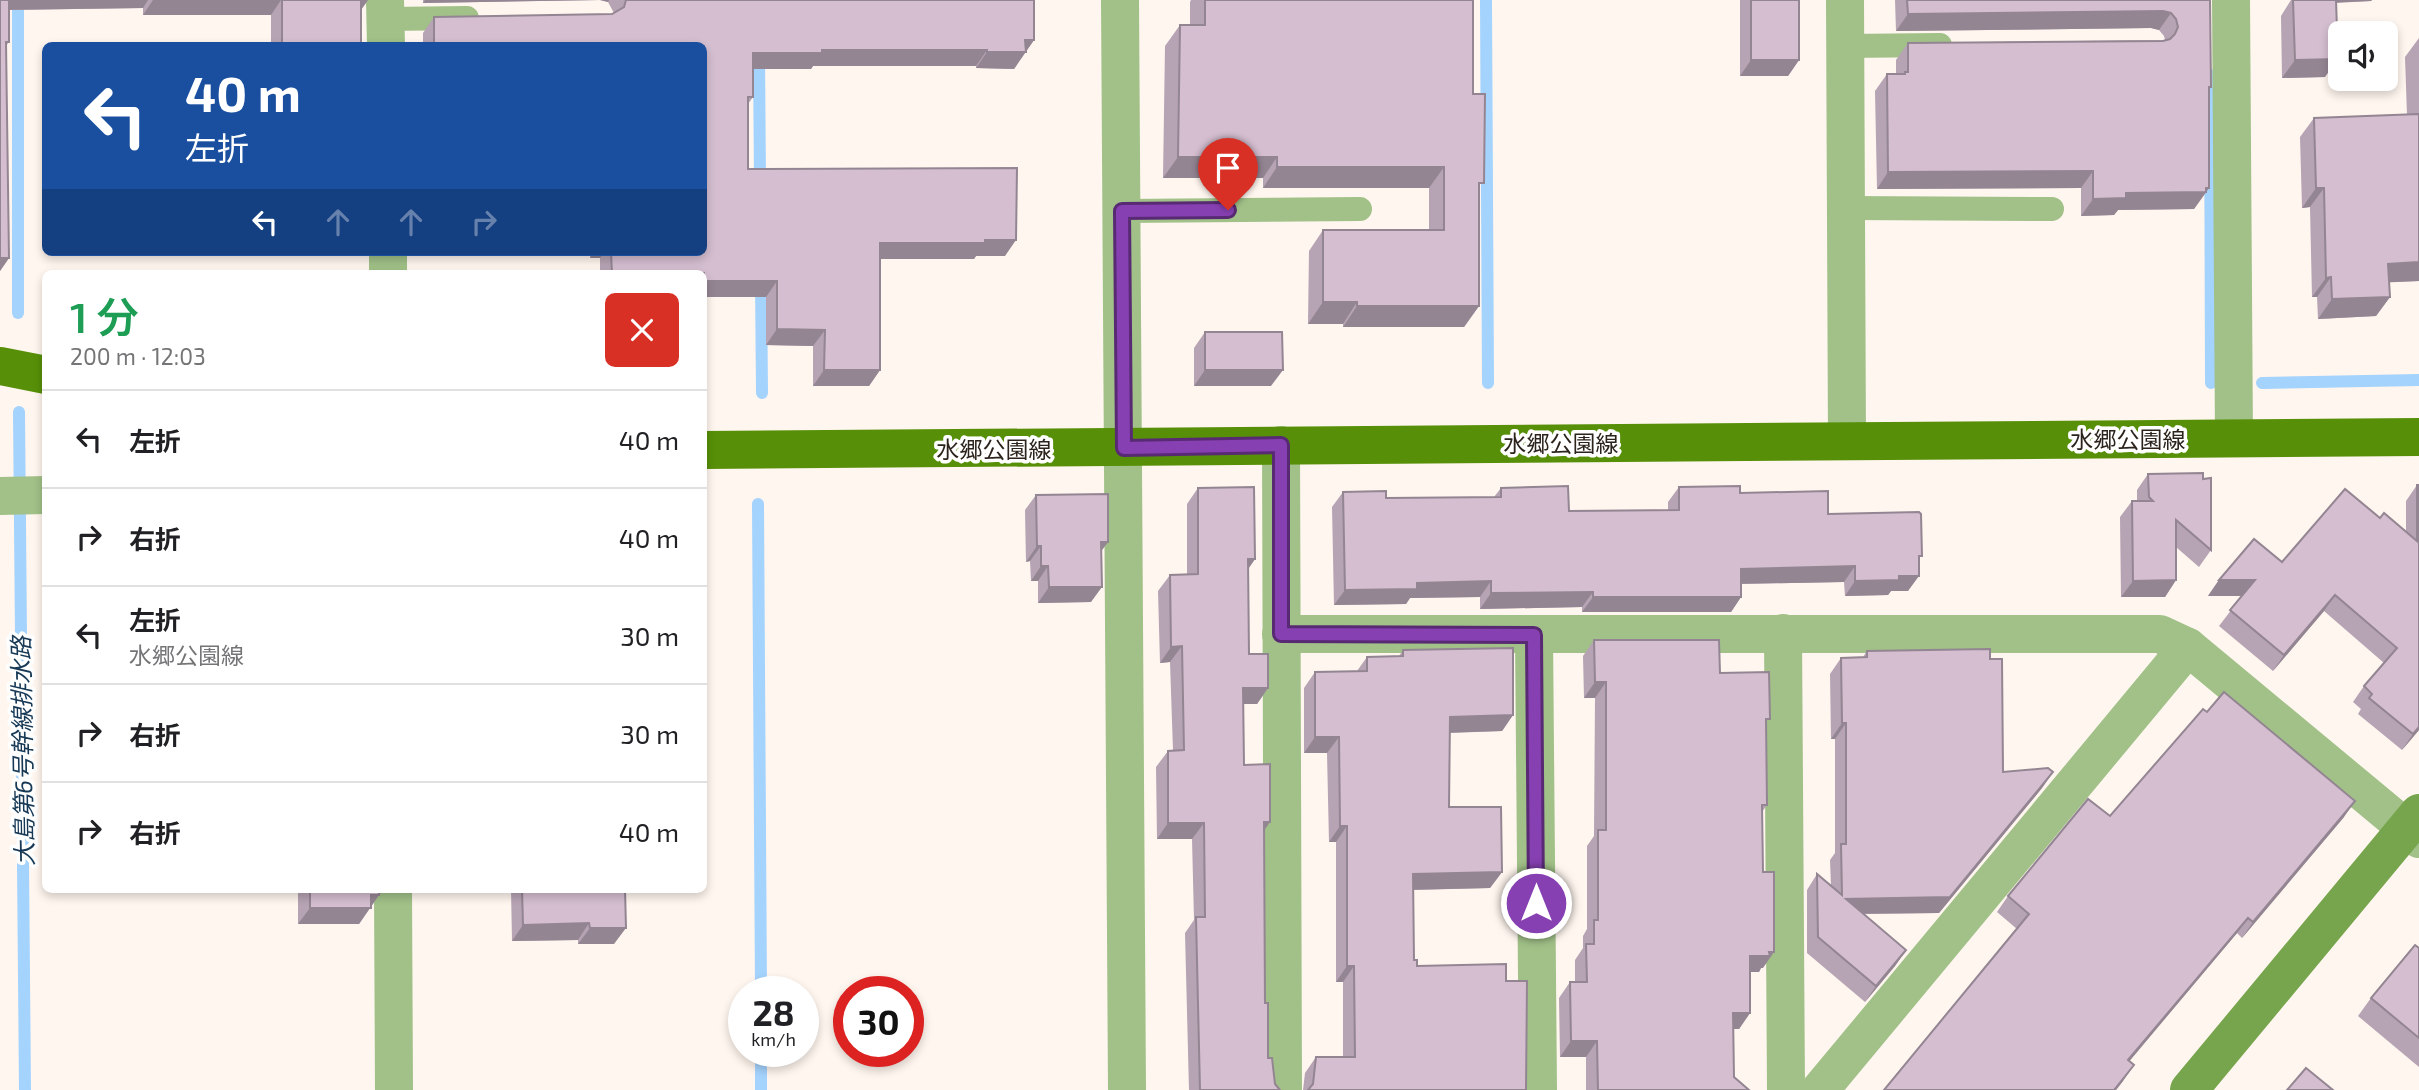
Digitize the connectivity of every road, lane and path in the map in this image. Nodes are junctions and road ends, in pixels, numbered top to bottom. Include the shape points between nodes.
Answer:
1 (1120, 0) edge
2 (1845, 0) edge
3 (2231, 0) edge
4 (493, 17) edge
5 (386, 22) edge
6 (1956, 45) edge
7 (1845, 46) junction
8 (1846, 208) junction
9 (1360, 209) dead end
10 (2052, 209) dead end
11 (1122, 211) junction
12 (0, 366) edge
13 (42, 374) edge
14 (2419, 437) edge
15 (2234, 438) junction
16 (1847, 441) junction
17 (1281, 445) junction
18 (1124, 448) junction
19 (707, 450) edge
20 (1783, 633) junction
21 (1281, 634) junction
22 (1534, 635) junction
23 (2188, 647) junction
24 (2415, 827) edge
25 (393, 893) edge
26 (394, 1090) edge
27 (1127, 1090) edge
28 (1283, 1090) edge
29 (1538, 1090) edge
30 (1786, 1090) edge
31 (1820, 1090) edge
32 (2189, 1090) edge

1 - 11 street
2 - 7 street
3 - 15 street
4 - 5 lane
6 - 7 lane
7 - 8 street
8 - 10 lane
8 - 16 street
9 - 11 lane
11 - 18 street
12 - 13 main road
14 - 15 main road, 水郷公園線
15 - 16 main road, 水郷公園線
16 - 17 main road, 水郷公園線
17 - 18 main road, 水郷公園線
17 - 21 street
18 - 19 main road, 水郷公園線
18 - 27 street
20 - 22 street
20 - 23 street via 2160,634
20 - 30 street
21 - 22 street
21 - 28 street
22 - 29 street
23 - 24 street
23 - 31 street
24 - 32 street
25 - 26 street

